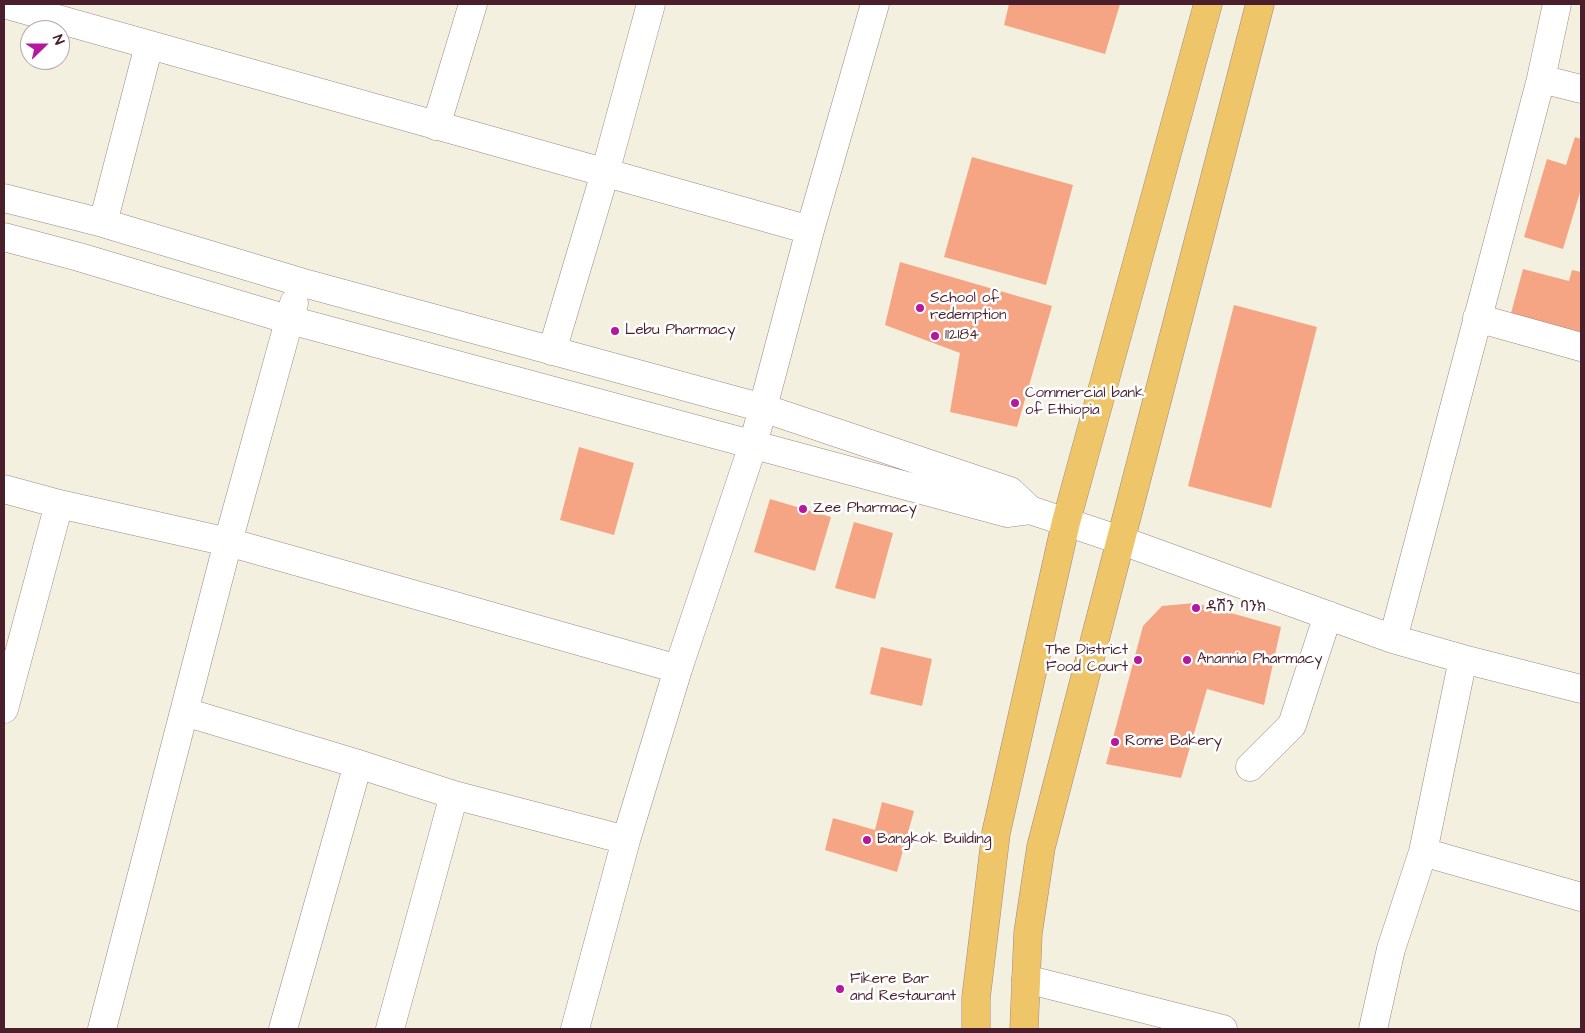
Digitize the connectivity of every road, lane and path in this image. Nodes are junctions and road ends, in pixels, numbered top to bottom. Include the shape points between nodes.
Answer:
1 (4, 4) edge
2 (473, 4) edge
3 (651, 4) edge
4 (875, 4) edge
5 (1208, 4) edge
6 (1260, 4) edge
7 (1557, 4) edge
8 (149, 45) junction
9 (1541, 79) junction
10 (1581, 89) edge
11 (436, 126) junction
12 (605, 173) junction
13 (4, 198) edge
14 (103, 223) junction
15 (810, 230) junction
16 (4, 237) edge
17 (300, 282) junction
18 (1477, 318) junction
19 (290, 320) junction
20 (1581, 347) edge
21 (552, 351) junction
22 (763, 408) junction
23 (753, 445) junction
24 (4, 490) edge
25 (59, 504) junction
26 (1030, 510) junction
27 (1066, 522) junction
28 (1120, 540) junction
29 (228, 542) junction
30 (1328, 615) junction
31 (1393, 639) junction
32 (1463, 659) junction
33 (678, 668) junction
34 (1581, 689) edge
35 (4, 709) edge
36 (185, 712) junction
37 (358, 764) junction
38 (1250, 767) dead end
39 (454, 795) junction
40 (626, 840) junction
41 (1423, 852) junction
42 (1581, 897) edge
43 (1026, 979) junction
44 (102, 1029) edge
45 (283, 1029) edge
46 (390, 1029) edge
47 (575, 1029) edge
48 (976, 1029) edge
49 (1024, 1029) edge
50 (1223, 1029) edge
51 (1373, 1029) edge

1 - 8 street
2 - 11 street
3 - 12 street
4 - 15 street
5 - 27 main road
6 - 28 main road
7 - 9 street
8 - 11 street
8 - 14 street
9 - 10 street
9 - 18 street
11 - 12 street
12 - 15 street
12 - 21 street
13 - 14 street
14 - 17 street
15 - 22 street
16 - 19 street
17 - 19 street
17 - 21 street
18 - 20 street
18 - 31 street
19 - 23 street
19 - 29 street
21 - 22 street
22 - 23 street
22 - 26 street via 1010,490
23 - 26 street via 1006,513
23 - 33 street
24 - 25 street
25 - 29 street
25 - 35 street
26 - 27 street
27 - 28 street
27 - 48 main road via 996,833 976,998
28 - 30 street
28 - 43 main road via 1041,847 1028,933
29 - 33 street
29 - 36 street
30 - 31 street
30 - 38 street via 1292,725
31 - 32 street
32 - 34 street
32 - 41 street
33 - 40 street
36 - 37 street
36 - 44 street
37 - 39 street
37 - 45 street
39 - 40 street
39 - 46 street
40 - 47 street
41 - 42 street
41 - 51 street via 1391,950
43 - 49 main road
43 - 50 street

